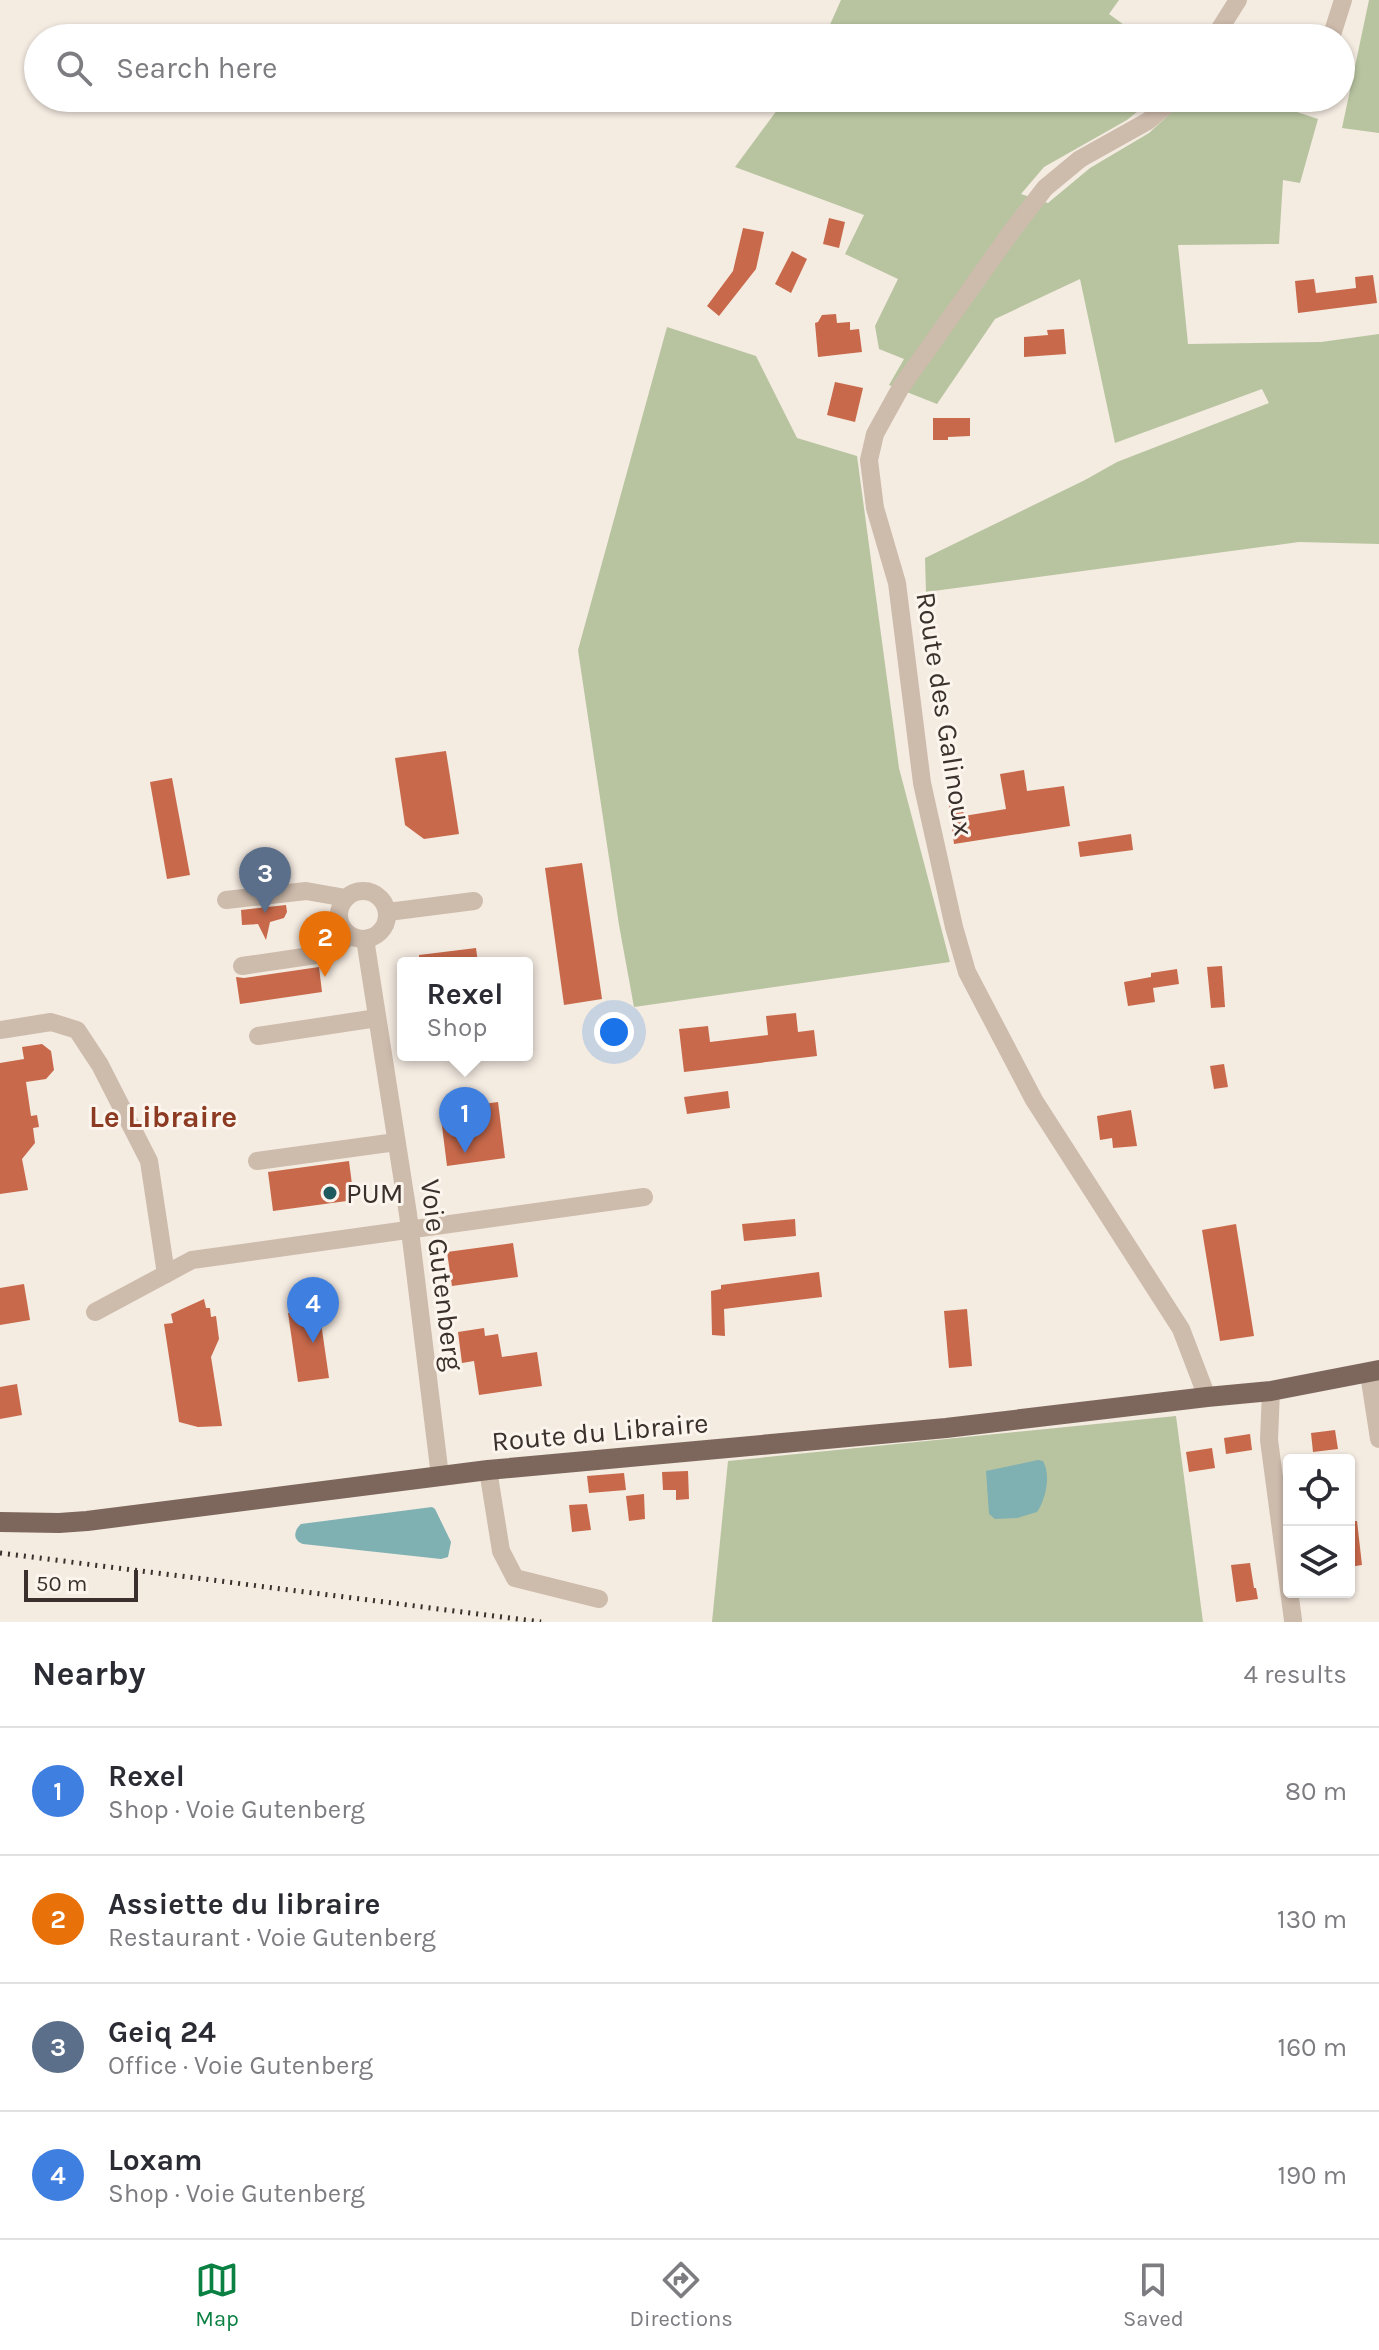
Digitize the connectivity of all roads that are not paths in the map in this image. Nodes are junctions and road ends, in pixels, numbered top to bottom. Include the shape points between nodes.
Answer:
1 (1238, 0) edge
2 (1343, 0) edge
3 (1223, 24) edge
4 (1335, 24) edge
5 (1159, 112) edge
6 (346, 898) junction
7 (226, 900) dead end
8 (474, 901) dead end
9 (388, 912) junction
10 (357, 937) junction
11 (242, 966) dead end
12 (377, 1018) junction
13 (0, 1030) edge
14 (258, 1036) dead end
15 (396, 1142) junction
16 (257, 1161) dead end
17 (644, 1197) dead end
18 (409, 1229) junction
19 (166, 1274) junction
20 (95, 1312) dead end
21 (1374, 1372) edge
22 (1271, 1391) junction
23 (1207, 1397) junction
24 (1379, 1439) edge
25 (488, 1470) junction
26 (440, 1476) junction
27 (0, 1522) edge
28 (599, 1599) dead end
29 (1293, 1620) dead end

1 - 3 street
2 - 4 street
5 - 23 street, Route des Galinoux via 1080,159 1045,188 901,387 875,434 869,460 875,508 897,583 922,783 967,972 1034,1100 1181,1329
6 - 7 street via 306,891
6 - 9 street via 373,893
6 - 10 street via 340,922
8 - 9 street
9 - 10 street via 378,934
10 - 11 street via 330,953
10 - 12 street, Voie Gutenberg
12 - 14 street
12 - 15 street, Voie Gutenberg
13 - 19 street via 51,1022 77,1030 149,1161
15 - 16 street
15 - 18 street, Voie Gutenberg
17 - 18 street
18 - 19 street via 192,1260
18 - 26 street, Voie Gutenberg
19 - 20 street
21 - 22 main road, Route du Libraire
21 - 24 street
22 - 23 main road, Route du Libraire
22 - 29 street via 1269,1440
23 - 25 main road, Route du Libraire via 946,1428
25 - 26 main road, Route du Libraire
25 - 28 street via 501,1551 515,1578
26 - 27 main road, Route du Libraire via 87,1521

